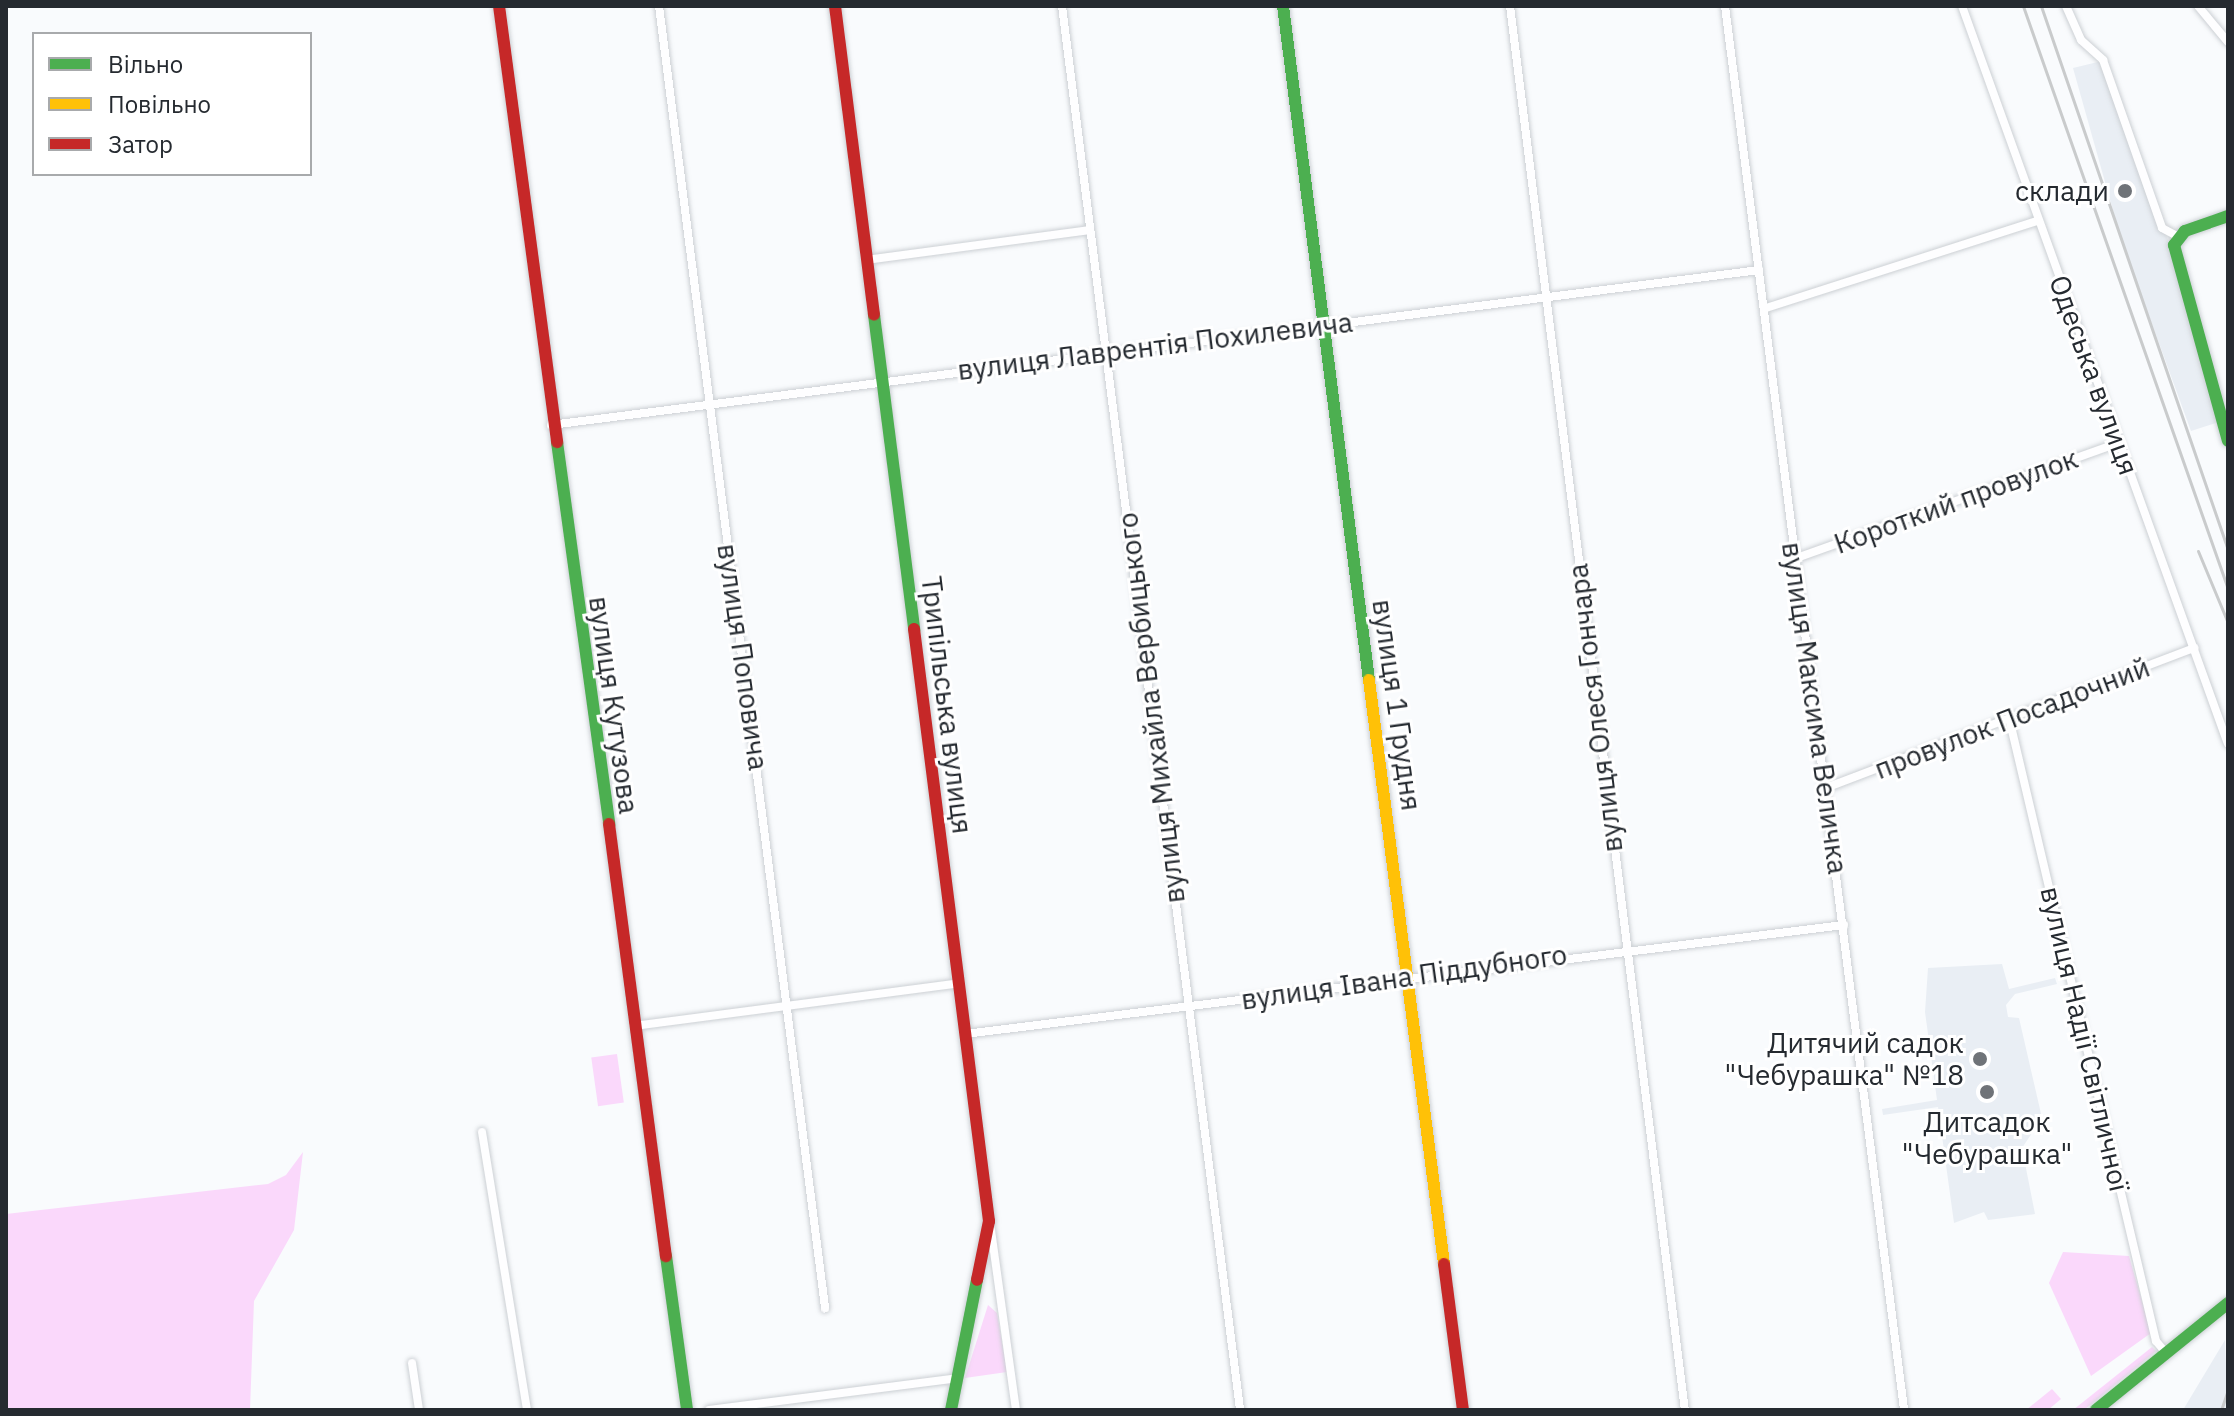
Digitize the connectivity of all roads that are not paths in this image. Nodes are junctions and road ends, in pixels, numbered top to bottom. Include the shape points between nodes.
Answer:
1 (499, 6) edge
2 (659, 6) edge
3 (835, 6) edge
4 (1062, 6) edge
5 (1283, 6) edge
6 (1510, 6) edge
7 (1725, 6) edge
8 (1962, 6) edge
9 (2066, 6) edge
10 (2198, 6) edge
11 (2228, 42) edge
12 (2228, 217) edge
13 (2037, 221) junction
14 (1090, 230) junction
15 (2177, 236) junction
16 (866, 260) junction
17 (1759, 270) junction
18 (1546, 300) junction
19 (1766, 308) junction
20 (1322, 326) junction
21 (1107, 352) junction
22 (881, 378) junction
23 (708, 400) junction
24 (551, 425) junction
25 (2228, 441) edge
26 (2118, 443) junction
27 (1794, 559) junction
28 (2194, 648) junction
29 (2010, 722) junction
30 (2228, 744) edge
31 (1828, 787) junction
32 (1844, 925) junction
33 (1624, 948) junction
34 (1408, 976) junction
35 (959, 983) junction
36 (1187, 1006) junction
37 (789, 1008) junction
38 (634, 1026) junction
39 (965, 1034) junction
40 (482, 1132) dead end
41 (989, 1221) junction
42 (2228, 1303) edge
43 (825, 1308) dead end
44 (2166, 1353) junction
45 (412, 1363) dead end
46 (959, 1378) junction
47 (774, 1406) edge
48 (419, 1410) edge
49 (527, 1410) edge
50 (687, 1410) edge
51 (709, 1410) edge
52 (951, 1410) edge
53 (1016, 1410) edge
54 (1240, 1410) edge
55 (1463, 1410) edge
56 (1685, 1410) edge
57 (1904, 1410) edge
58 (2096, 1410) edge

1 - 24 street, вулиця Кутузова
2 - 23 street, вулиця Поповича
3 - 16 street, Трипільська вулиця
4 - 14 street, вулиця Михайла Вербицького
5 - 20 street, вулиця 1 Грудня
6 - 18 street, вулиця Олеся Гончара
7 - 17 street, вулиця Максима Величка
8 - 13 street, Одеська вулиця
9 - 15 street via 2081,40 2103,60 2162,228
10 - 11 street
12 - 15 street
13 - 19 street
13 - 26 street, Одеська вулиця
14 - 16 street
14 - 21 street, вулиця Михайла Вербицького
15 - 25 street via 2177,259
16 - 22 street, Трипільська вулиця
17 - 18 street, вулиця Лаврентія Похилевича
17 - 19 street, вулиця Максима Величка
18 - 20 street, вулиця Лаврентія Похилевича
18 - 33 street, вулиця Олеся Гончара
19 - 27 street, вулиця Максима Величка
20 - 21 street, вулиця Лаврентія Похилевича
20 - 34 street, вулиця 1 Грудня
21 - 22 street, вулиця Лаврентія Похилевича
21 - 36 street, вулиця Михайла Вербицького
22 - 23 street, вулиця Лаврентія Похилевича
22 - 35 street, Трипільська вулиця
23 - 24 street, вулиця Лаврентія Похилевича
23 - 37 street, вулиця Поповича
24 - 38 street, вулиця Кутузова
26 - 27 street, Короткий провулок
26 - 28 street, Одеська вулиця
27 - 31 street, вулиця Максима Величка
28 - 29 street, провулок Посадочний
28 - 30 street, Одеська вулиця
29 - 31 street, провулок Посадочний
29 - 44 street, вулиця Надії Світличної via 2156,1341
31 - 32 street, вулиця Максима Величка
32 - 33 street, вулиця Івана Піддубного
32 - 57 street, вулиця Максима Величка
33 - 34 street, вулиця Івана Піддубного
33 - 56 street, вулиця Олеся Гончара
34 - 36 street, вулиця Івана Піддубного
34 - 55 street, вулиця 1 Грудня
35 - 37 street
35 - 39 street, Трипільська вулиця
36 - 39 street, вулиця Івана Піддубного
36 - 54 street, вулиця Михайла Вербицького
37 - 38 street
37 - 43 street, вулиця Поповича
38 - 50 street, вулиця Кутузова
39 - 41 street, Трипільська вулиця
40 - 49 street
41 - 46 street
41 - 53 street, Трипільська вулиця
42 - 44 street
44 - 58 street
45 - 48 street
46 - 47 street
46 - 52 street
47 - 51 street

